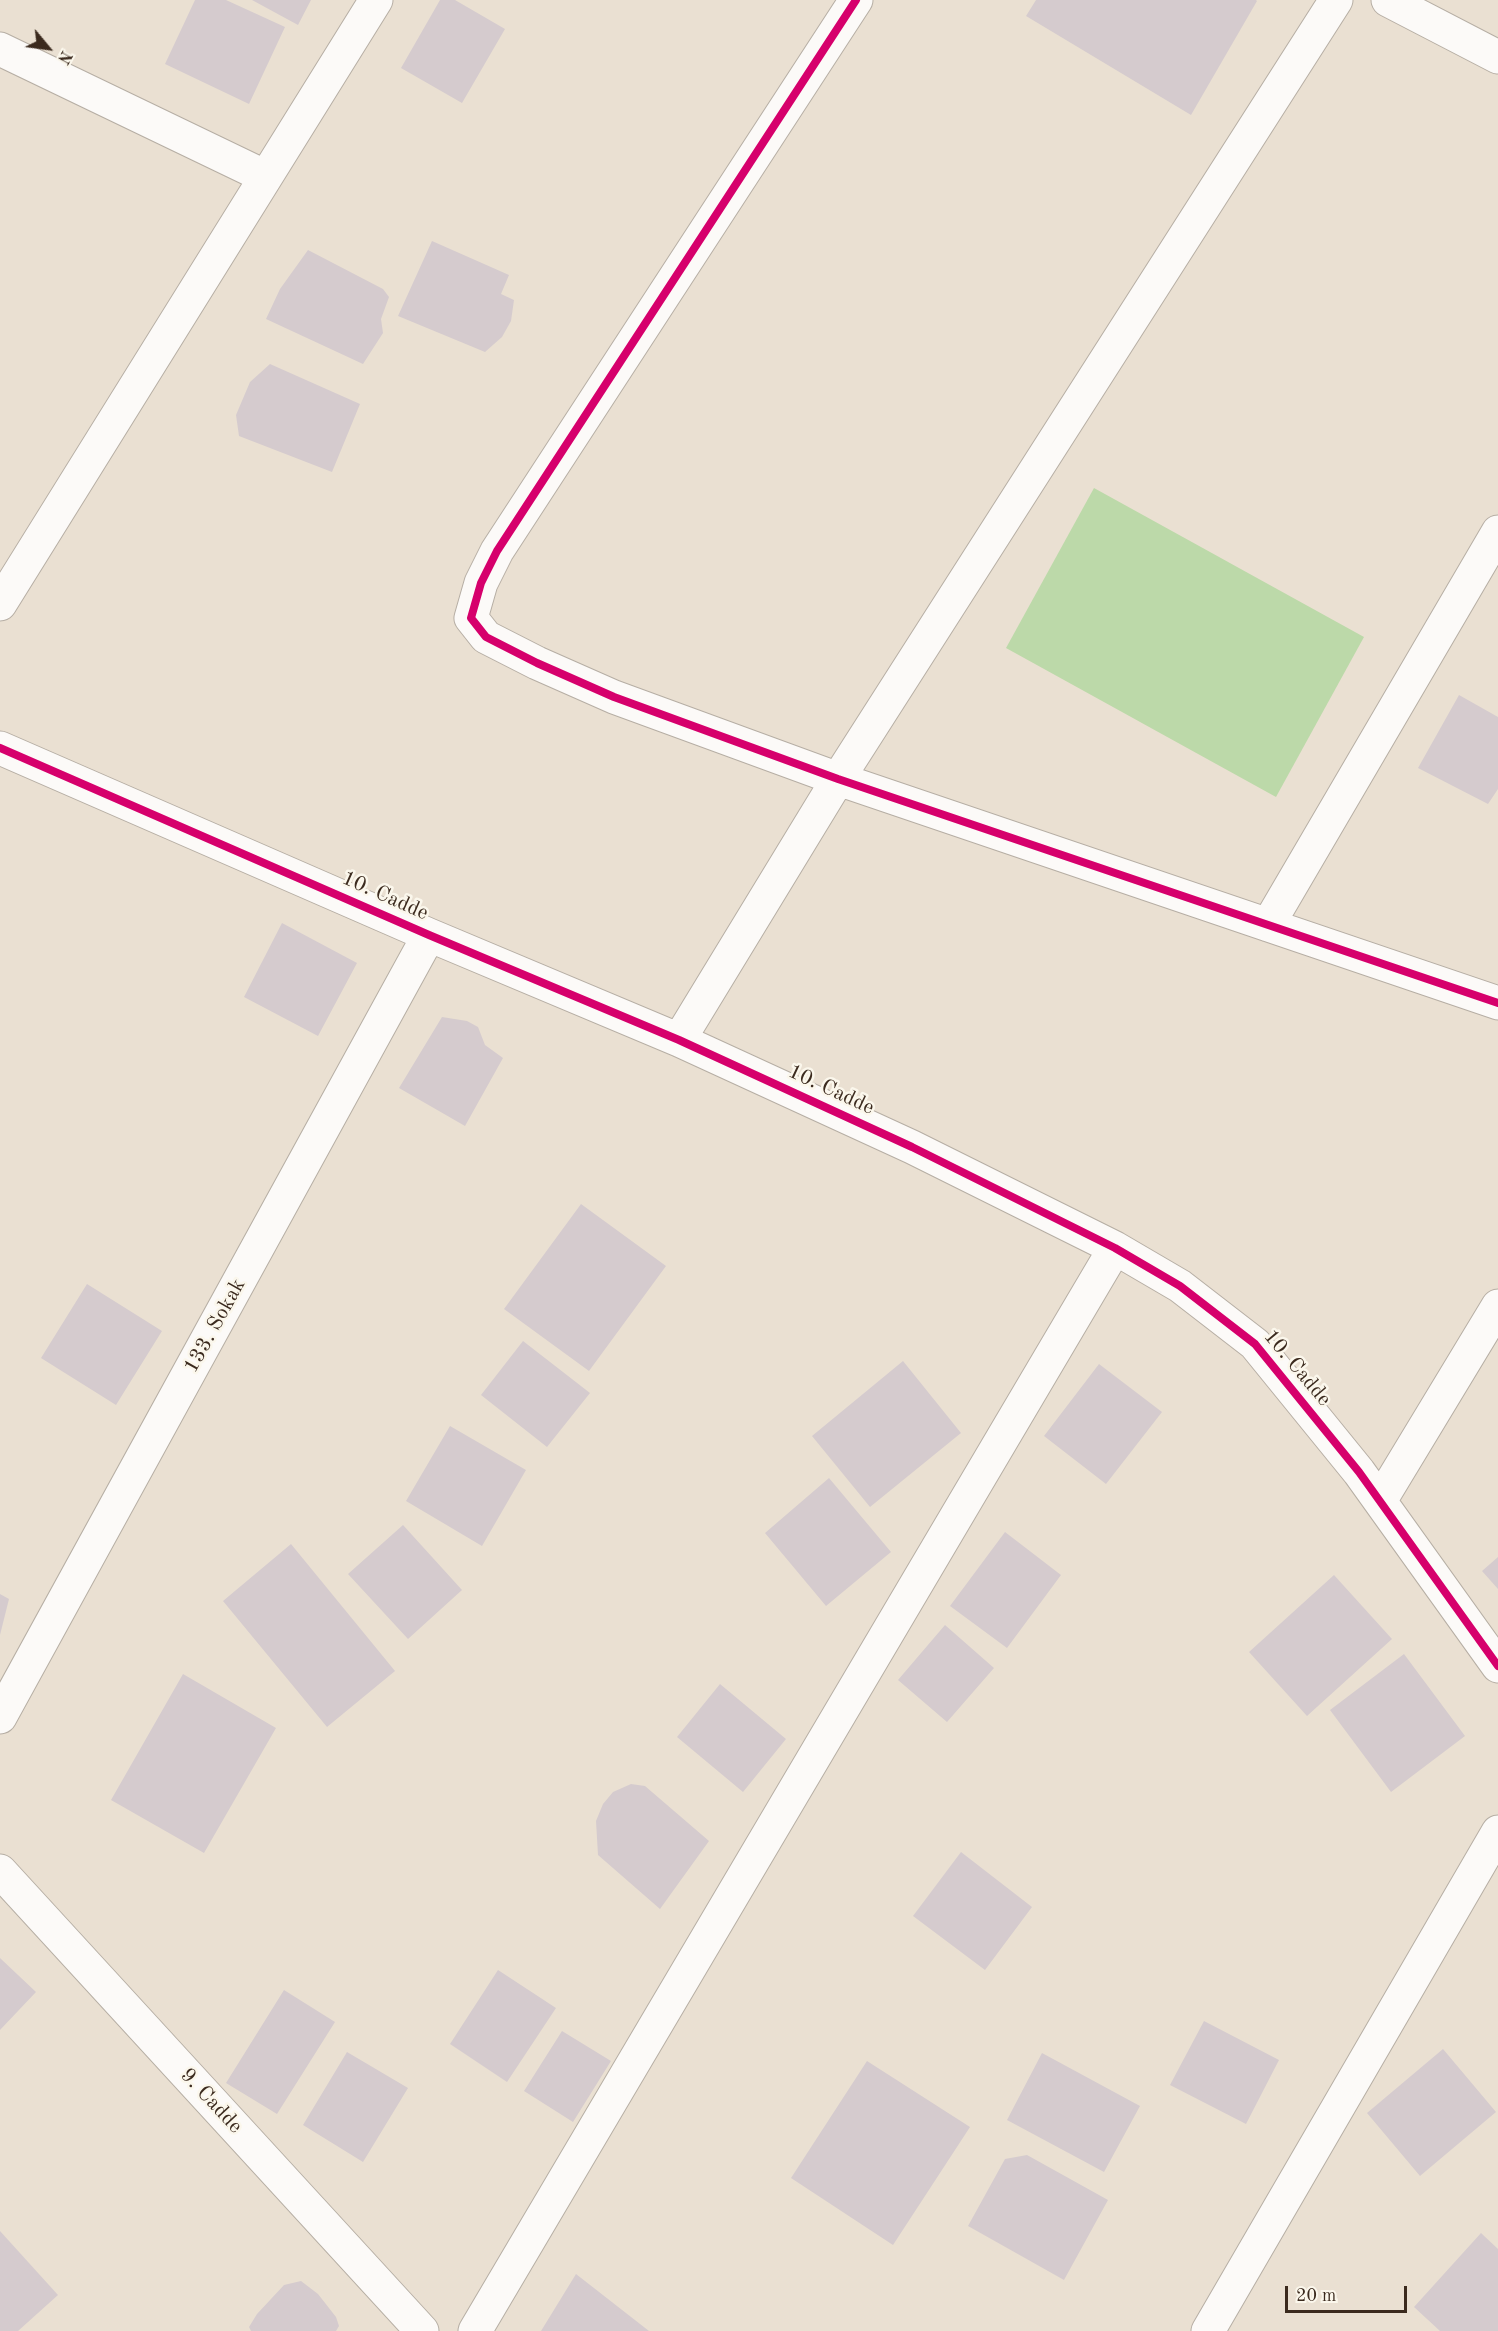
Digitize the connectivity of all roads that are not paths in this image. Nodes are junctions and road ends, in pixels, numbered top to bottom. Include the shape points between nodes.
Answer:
1 (376, 0) edge
2 (856, 0) edge
3 (1336, 0) edge
4 (1388, 0) edge
5 (0, 49) edge
6 (1498, 57) edge
7 (264, 176) junction
8 (1498, 532) edge
9 (9, 570) edge
10 (0, 604) edge
11 (0, 748) edge
12 (838, 780) junction
13 (1268, 925) junction
14 (429, 935) junction
15 (1498, 1003) edge
16 (679, 1041) junction
17 (1115, 1248) junction
18 (1498, 1306) edge
19 (1380, 1500) junction
20 (1498, 1665) edge
21 (0, 1717) edge
22 (1498, 1832) edge
23 (0, 1871) edge
24 (422, 2331) edge
25 (475, 2331) edge
26 (1208, 2331) edge

1 - 7 street
2 - 12 street via 497,551 471,618 486,638 592,687
3 - 12 street
4 - 6 street
5 - 7 street
7 - 9 street
8 - 13 street
9 - 10 street
11 - 14 street, 10. Cadde
12 - 13 street
12 - 16 street
13 - 15 street
14 - 16 street, 10. Cadde
14 - 21 street, 133. Sokak
16 - 17 street, 10. Cadde via 912,1147
17 - 19 street, 10. Cadde via 1180,1286 1255,1344
17 - 25 street
18 - 19 street
19 - 20 street, 10. Cadde
22 - 26 street
23 - 24 street, 9. Cadde

